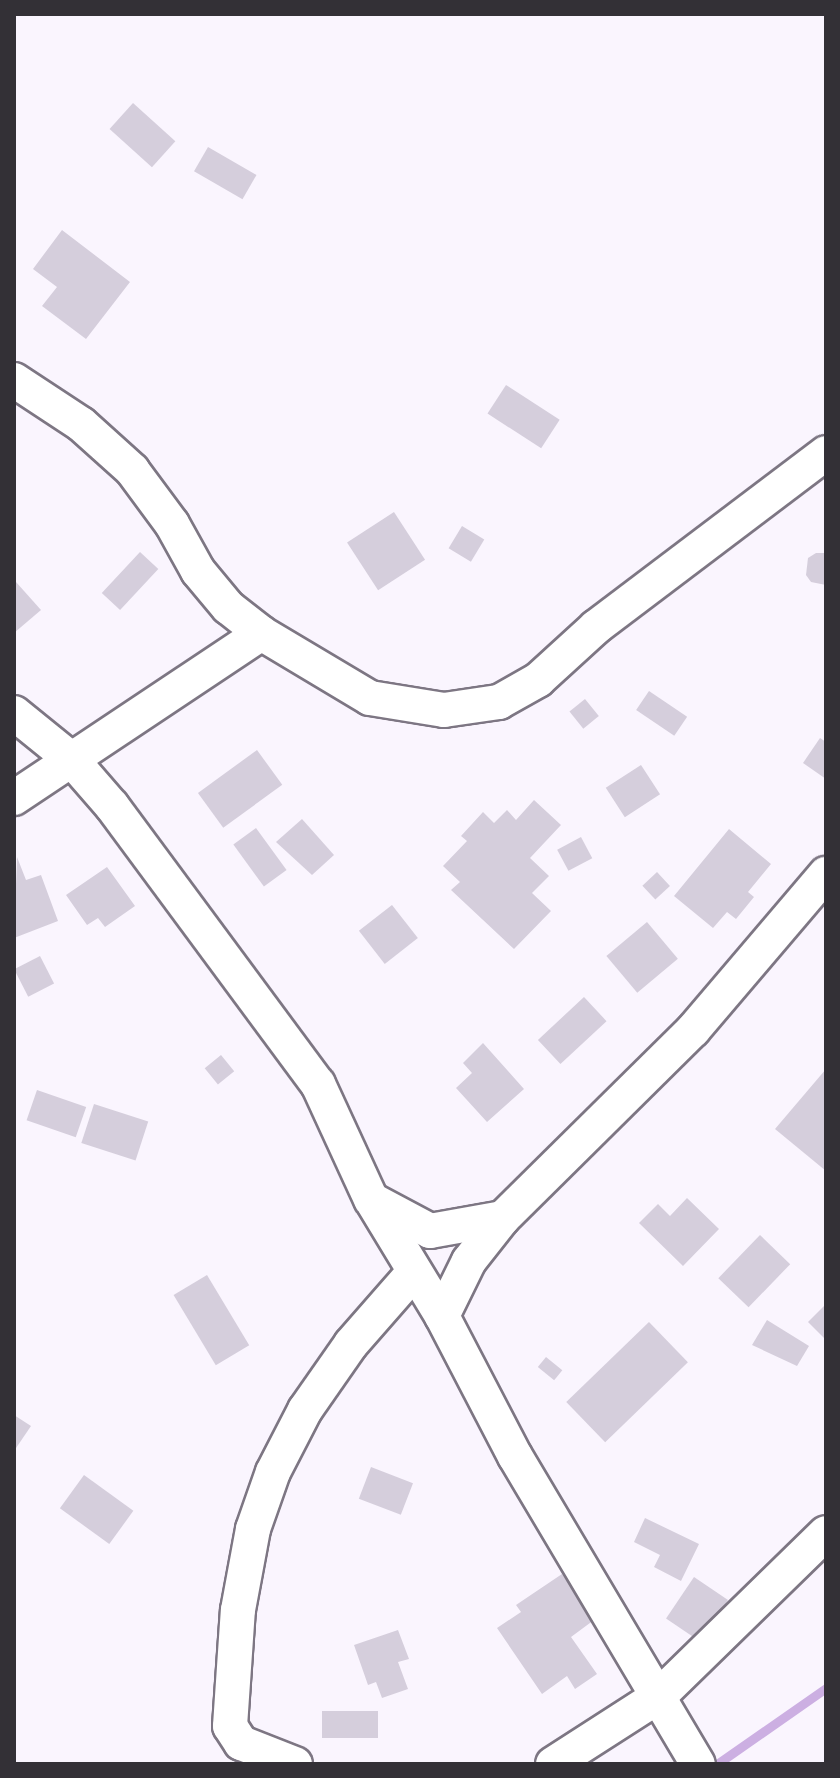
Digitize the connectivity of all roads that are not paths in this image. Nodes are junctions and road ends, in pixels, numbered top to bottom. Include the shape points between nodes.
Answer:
1 (14, 380) edge
2 (826, 453) edge
3 (261, 633) junction
4 (14, 713) edge
5 (72, 760) junction
6 (14, 798) edge
7 (826, 874) edge
8 (371, 1199) junction
9 (503, 1218) junction
10 (414, 1272) junction
11 (442, 1316) junction
12 (826, 1533) edge
13 (668, 1708) junction
14 (295, 1764) edge
15 (553, 1764) edge
16 (698, 1764) edge

1 - 3 street via 81,424 132,470 198,571 228,607
2 - 3 street via 596,627 538,680 499,702 444,710 370,698
3 - 5 street
4 - 5 street
5 - 6 street
5 - 8 street via 318,1084
7 - 9 street via 693,1030
8 - 9 street via 430,1231
8 - 10 street
9 - 11 street via 469,1261
10 - 11 street
10 - 14 street via 351,1344 305,1410 273,1472 253,1529 238,1610 230,1726 241,1743
11 - 13 street via 515,1456
12 - 13 street
13 - 15 street
13 - 16 street

